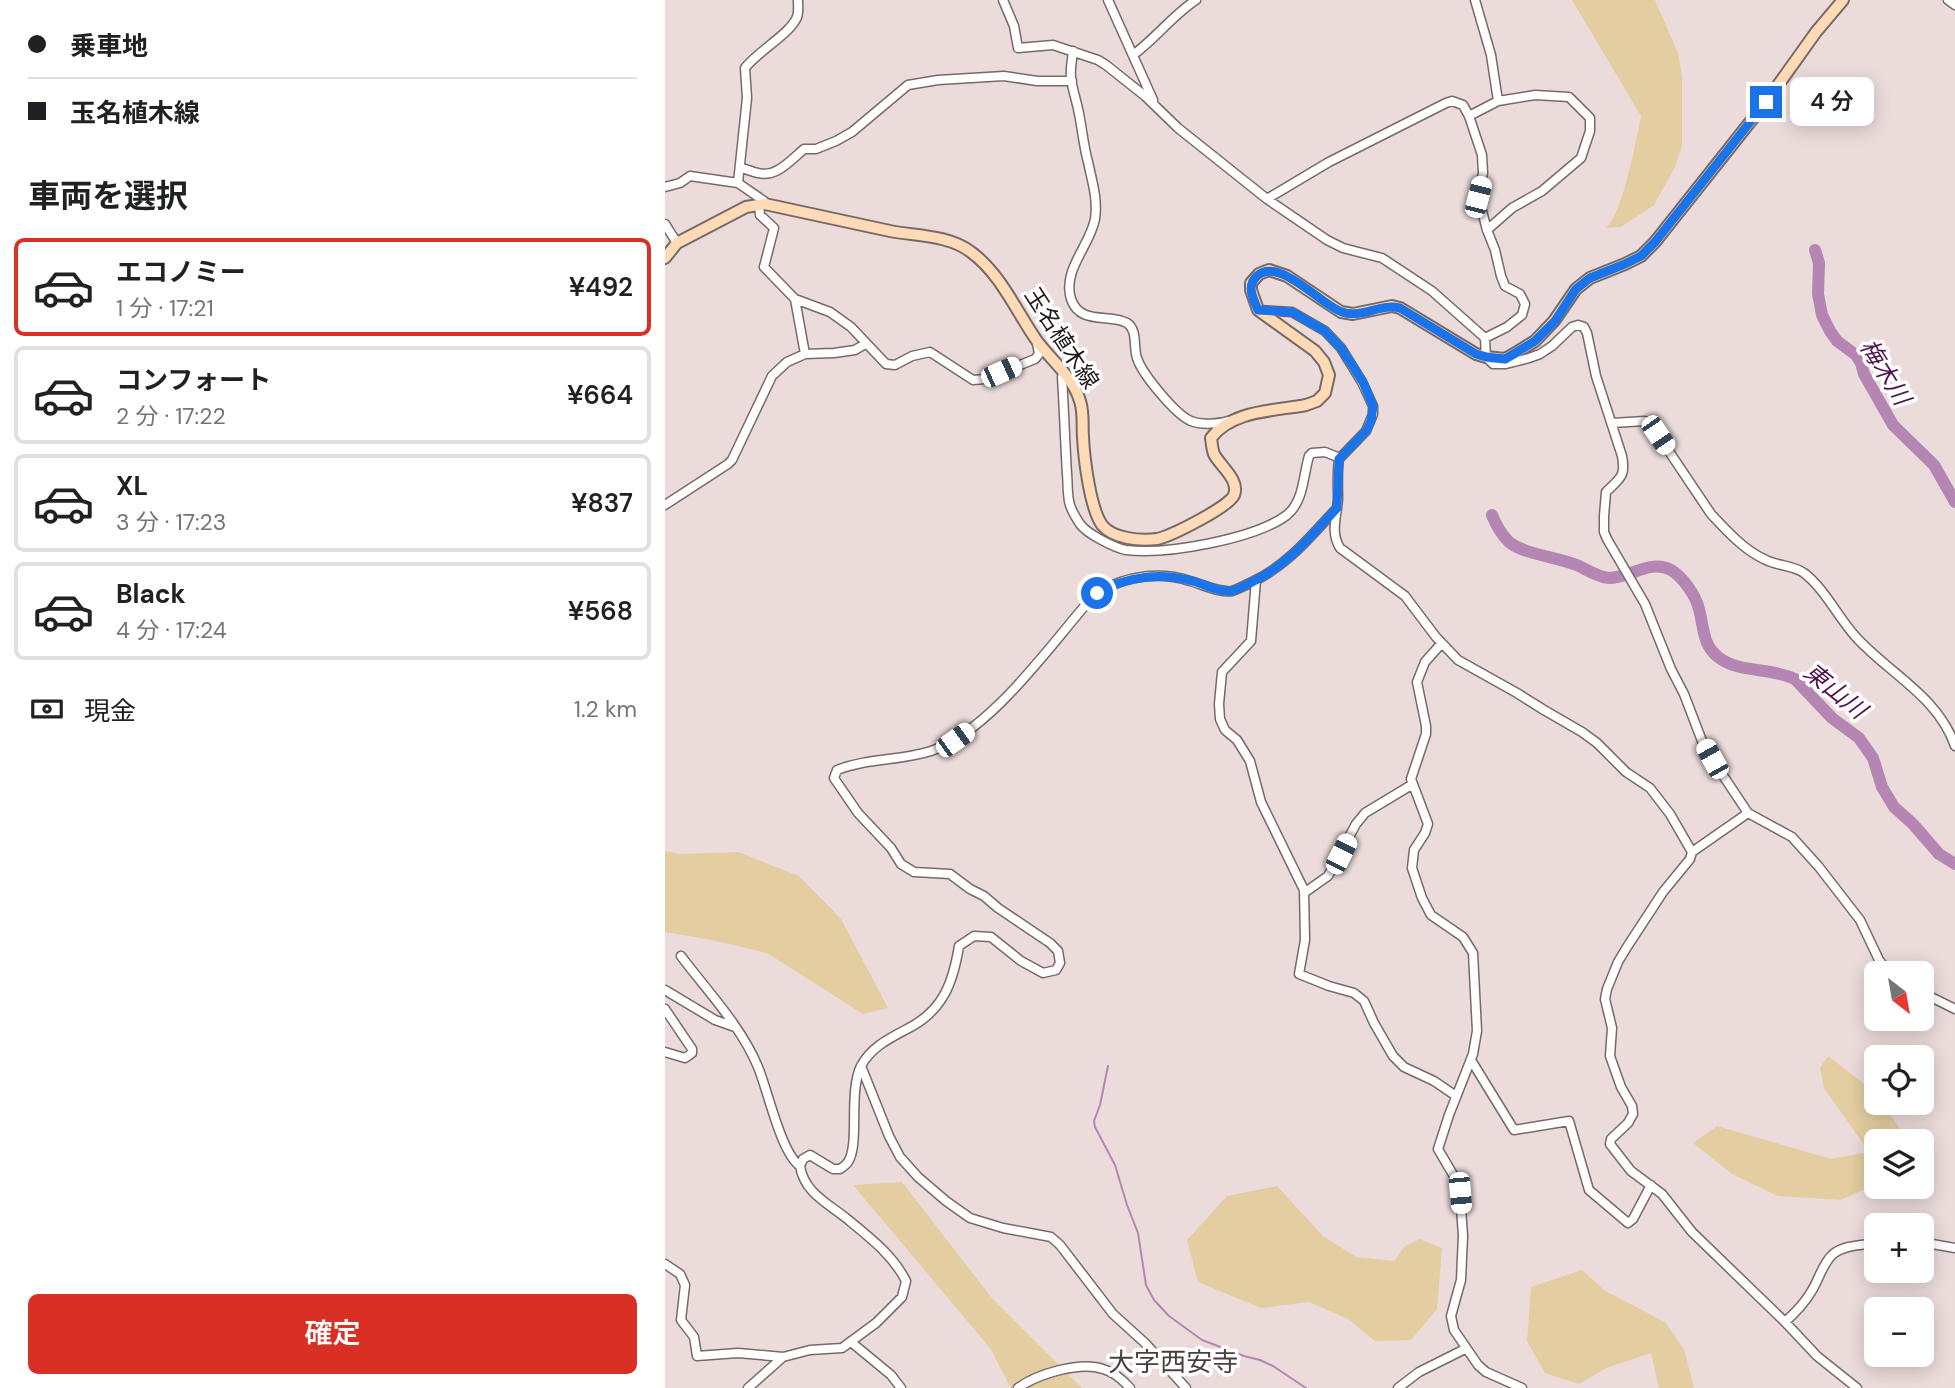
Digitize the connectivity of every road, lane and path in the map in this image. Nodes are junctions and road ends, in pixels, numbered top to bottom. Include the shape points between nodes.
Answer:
1 (798, 0) edge
2 (1003, 0) edge
3 (1108, 0) edge
4 (1196, 0) edge
5 (1475, 0) edge
6 (1843, 0) edge
7 (1948, 0) edge
8 (1955, 5) edge
9 (1073, 51) junction
10 (1133, 55) junction
11 (1072, 81) junction
12 (1498, 101) junction
13 (1155, 106) junction
14 (1469, 116) junction
15 (741, 168) junction
16 (738, 183) junction
17 (665, 187) edge
18 (1267, 199) junction
19 (762, 204) junction
20 (665, 224) edge
21 (1487, 230) junction
22 (677, 243) junction
23 (665, 258) edge
24 (795, 299) junction
25 (1258, 310) junction
26 (1485, 338) junction
27 (1037, 340) junction
28 (865, 344) junction
29 (805, 354) junction
30 (1486, 357) junction
31 (1064, 372) junction
32 (1235, 418) junction
33 (1612, 423) junction
34 (1340, 458) junction
35 (665, 505) edge
36 (1337, 508) junction
37 (1256, 580) junction
38 (1441, 644) junction
39 (1955, 747) edge
40 (1413, 785) junction
41 (1748, 813) junction
42 (1692, 852) junction
43 (1304, 893) junction
44 (681, 956) dead end
45 (1880, 961) edge
46 (665, 989) edge
47 (1934, 998) edge
48 (665, 1009) edge
49 (1955, 1009) edge
50 (735, 1027) junction
51 (665, 1052) edge
52 (1471, 1059) junction
53 (861, 1066) junction
54 (1456, 1096) junction
55 (800, 1166) junction
56 (1651, 1185) junction
57 (1934, 1244) edge
58 (1864, 1245) edge
59 (1955, 1248) edge
60 (665, 1264) edge
61 (1785, 1322) junction
62 (851, 1342) junction
63 (1465, 1349) junction
64 (783, 1357) junction
65 (748, 1388) edge
66 (901, 1388) edge
67 (1019, 1388) edge
68 (1130, 1388) edge
69 (1186, 1388) edge
70 (1398, 1388) edge
71 (1522, 1388) edge
72 (1857, 1388) edge

1 - 15 street via 796,19 745,68
2 - 9 street via 1018,48 1053,45
3 - 10 street
4 - 10 street
5 - 12 street
6 - 30 main road via 1655,242 1641,256 1576,289 1535,341 1505,359
7 - 8 street
9 - 11 street
9 - 13 street via 1106,65
10 - 13 street
11 - 15 street via 1004,76 908,85 836,141 804,149 769,174
11 - 32 street via 1094,187 1095,221 1072,270 1072,301 1083,314 1126,322 1133,330 1136,357 1143,369 1160,394 1191,421 1223,423
12 - 14 street
12 - 21 street via 1535,95 1569,97 1590,118 1590,131 1581,158
13 - 18 street
14 - 18 street via 1463,105 1446,103
14 - 21 street via 1482,155 1478,197
15 - 16 street
16 - 17 street via 690,176
16 - 19 street via 764,201
18 - 26 street via 1327,240 1382,258 1432,291
19 - 22 main road via 745,207
19 - 24 street via 760,215 774,228 764,267
19 - 27 main road, 玉名植木線 via 956,243 985,264
20 - 22 street
21 - 26 street via 1505,286 1520,294 1525,304 1522,315
22 - 23 main road
24 - 28 street via 830,312
24 - 29 street
25 - 30 main road via 1251,283 1269,270 1287,276 1341,312 1400,308
25 - 32 main road via 1315,351 1324,362 1328,384 1317,401
25 - 34 street via 1292,312 1325,331 1363,382 1373,414 1366,431
26 - 30 street
27 - 28 street via 1035,359 973,380 930,352 895,365 885,364
27 - 31 main road, 玉名植木線
28 - 29 street via 855,350
29 - 35 street via 772,376 732,460
30 - 33 street via 1493,364 1529,358 1541,354 1572,327 1584,327
31 - 32 main road, 玉名植木線 via 1083,412 1085,467 1094,506 1102,525 1114,535 1156,539 1230,501 1235,486 1215,456 1211,438
31 - 34 street via 1070,506 1087,532 1124,550 1182,548 1267,526 1296,505 1312,453
33 - 39 street via 1645,421 1711,514 1762,559 1801,570 1812,579 1857,638 1930,705 1951,733
33 - 41 street via 1625,469 1606,492 1604,532 1645,604 1702,741
34 - 36 street
36 - 37 street via 1288,560
36 - 38 street via 1335,535 1340,548 1405,596
37 - 43 street via 1251,642 1222,672 1220,719 1249,761 1261,802
37 - 53 street via 1232,591 1165,577 1113,584 1089,601 993,710 955,740 905,758 837,770 834,778 901,864 914,872 950,874 1050,943 1058,951 1060,963 1056,970 1043,972 991,937 974,936 959,946 945,996 928,1015 878,1046
38 - 40 street via 1425,662 1417,682 1426,734 1414,766
38 - 42 street via 1468,666 1597,743 1657,795
40 - 43 street via 1365,813 1328,876
40 - 52 street via 1428,824 1412,859 1417,886 1431,915 1463,937 1473,953 1478,1031
41 - 42 street
41 - 45 street via 1792,837 1819,867 1860,920
42 - 56 street via 1627,947 1605,999 1612,1028 1610,1056 1633,1114 1610,1144 1631,1171
43 - 54 street via 1305,940 1299,974 1354,993 1364,1001 1393,1056
44 - 50 street
46 - 50 street
47 - 49 street
48 - 51 street via 692,1054 685,1058
50 - 55 street via 756,1063 786,1147
52 - 54 street
52 - 56 street via 1514,1130 1569,1121 1589,1190 1628,1223
53 - 55 street via 854,1087 849,1161 833,1169 810,1155
53 - 69 street via 889,1136 918,1177 970,1218 1051,1237 1113,1314
54 - 63 street via 1438,1149 1460,1193 1461,1280 1451,1316
55 - 62 street via 801,1177 814,1195 887,1253 906,1281 902,1297
56 - 61 street
57 - 59 street
58 - 61 street via 1834,1254 1811,1292
60 - 64 street via 680,1274 685,1284 681,1320 694,1337 697,1356
61 - 72 street via 1826,1365
62 - 64 street via 842,1348
62 - 66 street
63 - 70 street
63 - 71 street via 1486,1372
64 - 65 street
67 - 68 street via 1039,1375 1098,1367

